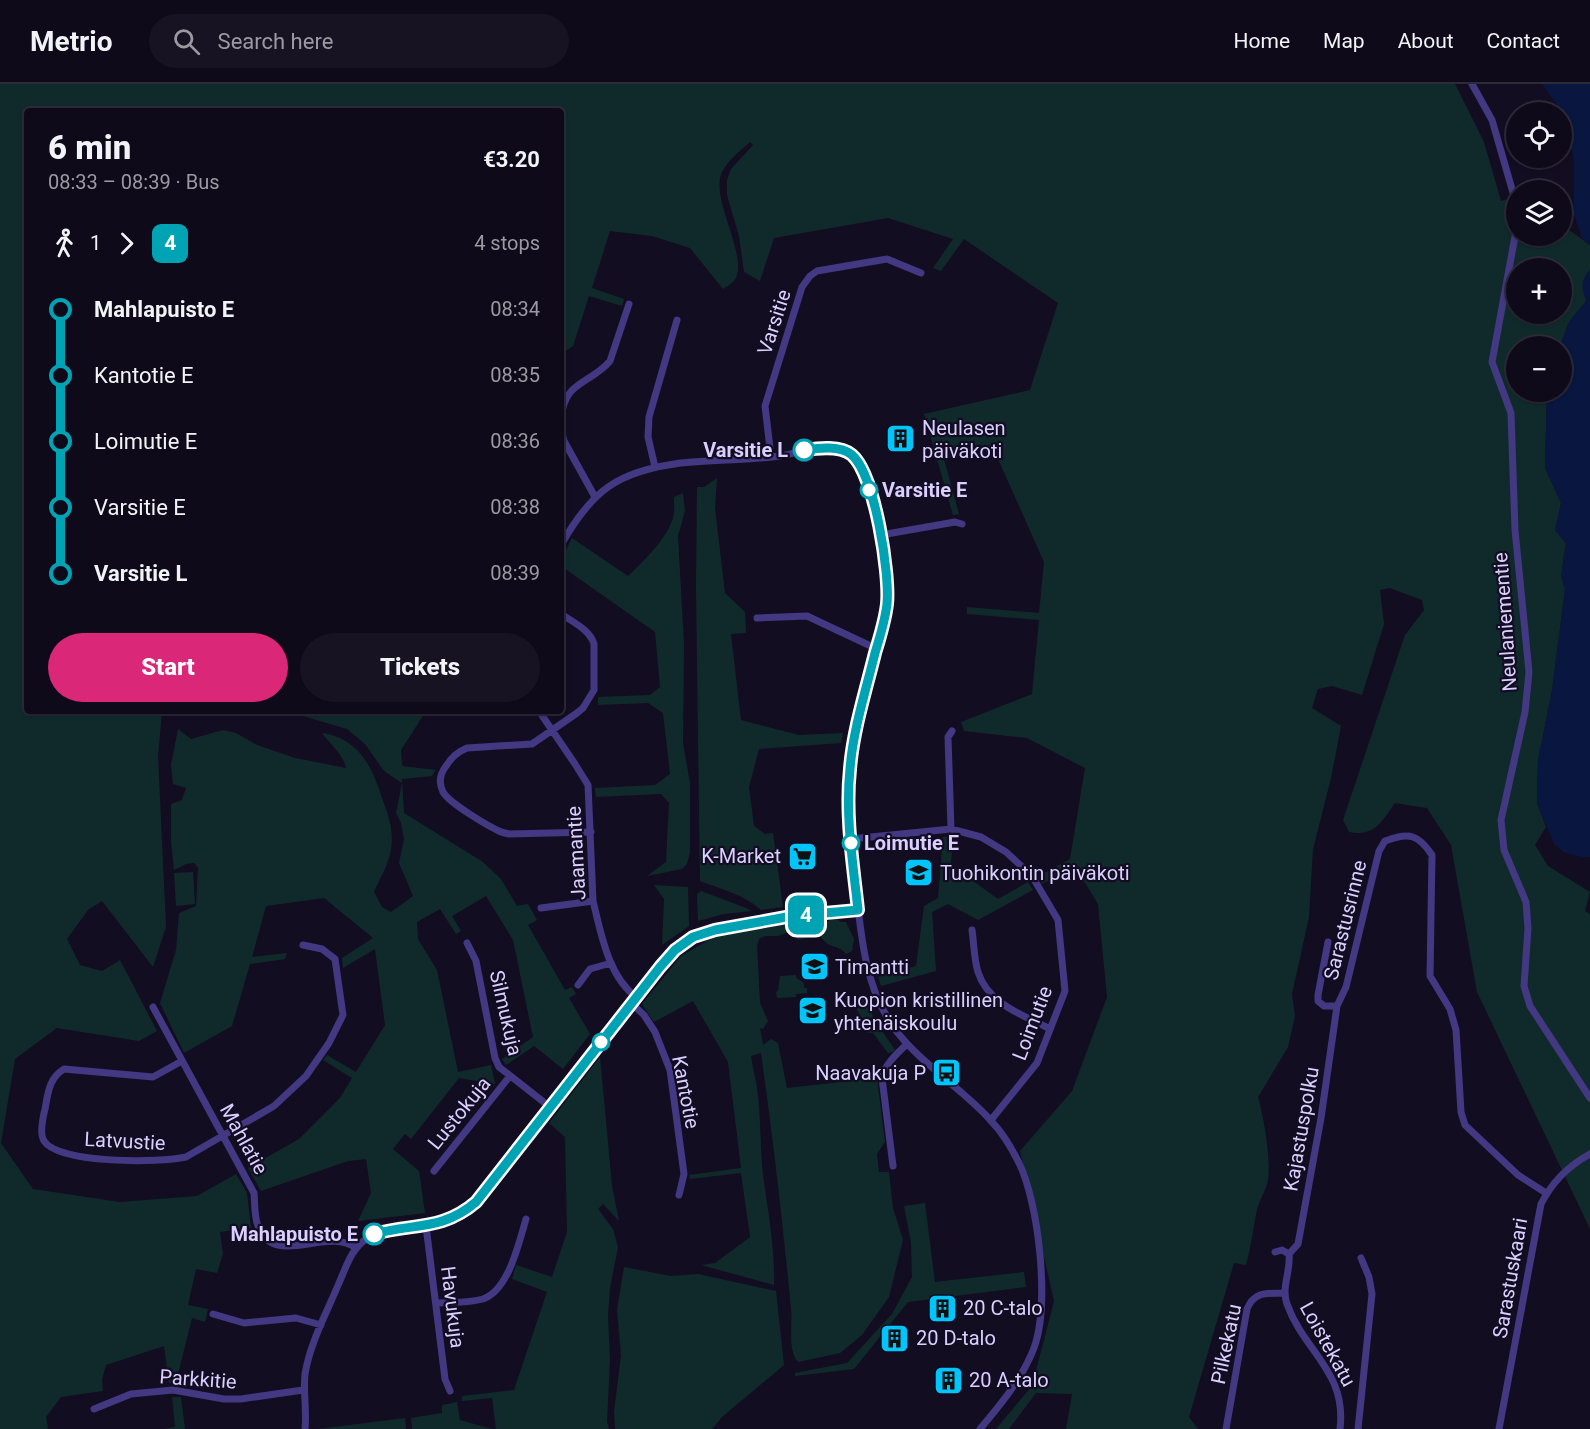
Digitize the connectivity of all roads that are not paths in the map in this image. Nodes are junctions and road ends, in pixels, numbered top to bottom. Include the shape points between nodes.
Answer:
1 (1472, 84) edge
2 (1509, 180) edge
3 (1513, 246) edge
4 (921, 273) dead end
5 (628, 304) dead end
6 (677, 320) dead end
7 (564, 410) edge
8 (564, 441) edge
9 (771, 457) junction
10 (655, 467) junction
11 (595, 496) junction
12 (962, 524) dead end
13 (881, 536) junction
14 (564, 541) edge
15 (564, 616) edge
16 (757, 618) dead end
17 (877, 649) junction
18 (541, 714) edge
19 (552, 730) junction
20 (950, 734) dead end
21 (951, 829) junction
22 (591, 832) junction
23 (851, 838) junction
24 (593, 901) junction
25 (541, 908) dead end
26 (858, 910) junction
27 (972, 930) dead end
28 (1328, 942) dead end
29 (467, 943) dead end
30 (303, 945) dead end
31 (611, 963) junction
32 (578, 985) dead end
33 (636, 997) junction
34 (631, 1004) junction
35 (1337, 1006) junction
36 (153, 1007) dead end
37 (1050, 1029) junction
38 (906, 1045) junction
39 (182, 1061) junction
40 (510, 1076) junction
41 (1590, 1098) edge
42 (550, 1107) junction
43 (991, 1120) junction
44 (223, 1136) junction
45 (1590, 1154) edge
46 (893, 1166) dead end
47 (434, 1171) dead end
48 (1546, 1193) junction
49 (680, 1195) dead end
50 (526, 1219) dead end
51 (426, 1226) junction
52 (356, 1248) junction
53 (1275, 1252) dead end
54 (1289, 1254) junction
55 (1361, 1258) dead end
56 (1286, 1293) junction
57 (437, 1303) junction
58 (213, 1314) dead end
59 (321, 1325) junction
60 (303, 1390) junction
61 (450, 1392) dead end
62 (94, 1409) dead end
63 (305, 1429) edge
64 (980, 1429) edge
65 (1226, 1429) edge
66 (1340, 1429) edge
67 (1358, 1429) edge
68 (1499, 1429) edge

1 - 2 street via 1492,120
3 - 41 street, Neulaniementie via 1492,362 1511,412 1515,530 1529,672 1525,712 1501,820 1504,850 1526,902 1524,986 1530,1006
4 - 9 street, Varsitie via 887,259 818,271 810,276 802,287 765,406
5 - 7 street via 610,361 570,392
6 - 10 street via 649,417 648,437
8 - 11 street
9 - 10 street
9 - 13 street via 818,448 852,455 862,469
10 - 11 street via 623,478
11 - 14 street
12 - 13 street via 955,522
13 - 17 street via 887,603
15 - 19 street via 592,638 594,690 583,708
16 - 17 street via 807,616
17 - 23 street via 850,765
18 - 19 street, Jaamantie
19 - 22 street, Jaamantie via 588,785
19 - 22 street via 532,744 460,751 440,774 443,794 492,828 509,834
20 - 21 street
21 - 23 street, Loimutie
21 - 37 street, Loimutie via 981,837 1006,852 1032,876 1058,920 1065,991
22 - 24 street, Jaamantie
23 - 26 street
24 - 25 street
24 - 31 street, Jaamantie
26 - 33 street via 792,916 693,937 675,950
26 - 38 street via 873,988 886,1018
27 - 37 street via 977,970 987,991 999,1002
28 - 35 street, Sarastusrinne via 1318,1000 1324,1006
29 - 40 street, Silmukuja via 476,961 495,1058
30 - 44 street via 322,949 335,959 343,1015 329,1043 293,1090
31 - 32 street via 590,969
31 - 33 street, Jaamantie via 620,981
33 - 34 street
34 - 42 street
34 - 49 street, Kantotie via 655,1032 670,1070 684,1174
35 - 48 street, Sarastusrinne via 1346,987 1379,851 1385,841 1400,836 1422,841 1432,855 1430,976 1450,1009 1456,1030 1465,1125 1518,1175
35 - 54 street, Kajastuspolku via 1298,1244
36 - 39 street, Mahlatie
37 - 43 street, Loimutie via 1037,1063
38 - 43 street
38 - 46 street via 882,1078
39 - 44 street, Mahlatie
39 - 44 street, Latvustie via 153,1077 64,1069 57,1073 51,1082 44,1116 44,1141 58,1152 116,1161 174,1160
40 - 42 street, Silmukuja
40 - 47 street, Lustokuja
42 - 51 street via 476,1202 452,1219
43 - 64 street via 1019,1164 1027,1187 1034,1217 1042,1305 1028,1362 1006,1398
44 - 52 street, Mahlatie via 254,1193 258,1226 267,1241 278,1246 341,1241
45 - 48 street, Sarastuskaari via 1560,1175
48 - 68 street, Sarastuskaari via 1538,1214
50 - 57 street via 511,1266 495,1290 485,1298
51 - 52 street via 374,1234
51 - 57 street, Havukuja
52 - 59 street
53 - 54 street
54 - 56 street, Loistekatu
55 - 67 street via 1372,1294
56 - 65 street, Pilkekatu via 1262,1294 1251,1300
56 - 66 street, Loistekatu via 1286,1303 1296,1323 1339,1392
57 - 61 street, Havukuja via 445,1379
58 - 59 street via 244,1323 296,1318
59 - 60 street
60 - 62 street, Parkkitie via 224,1399 173,1390 131,1394
60 - 63 street

